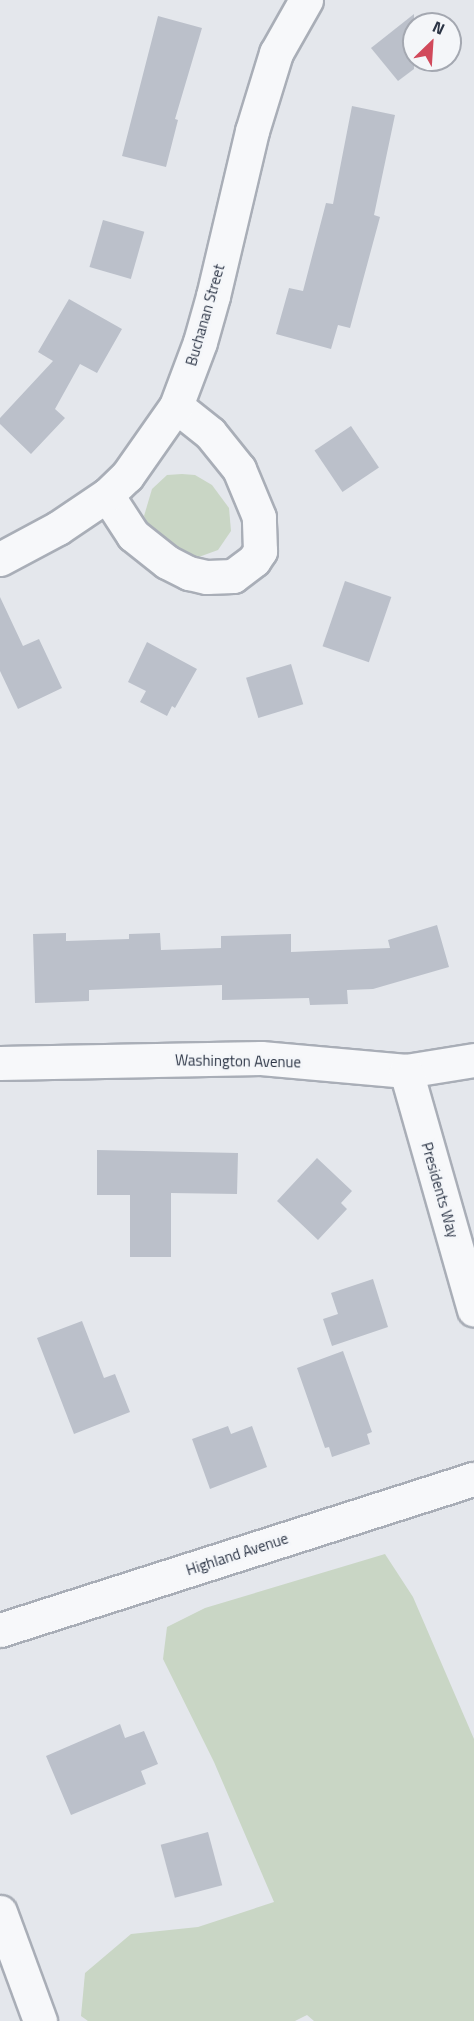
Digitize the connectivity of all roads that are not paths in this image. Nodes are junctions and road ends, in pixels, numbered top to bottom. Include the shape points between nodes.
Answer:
1 (306, 0) edge
2 (176, 406) junction
3 (107, 495) junction
4 (0, 559) edge
5 (474, 1060) edge
6 (0, 1063) edge
7 (406, 1071) junction
8 (474, 1310) edge
9 (474, 1479) edge
10 (0, 1630) edge
11 (0, 1912) edge
12 (40, 2021) edge

1 - 2 street, Buchanan Street via 276,53 252,131 206,319
2 - 3 street, Buchanan Street via 127,476
2 - 3 street via 210,433 238,469 259,517 260,551 254,560 233,576 214,578 189,573 167,562 134,535
3 - 4 street, Buchanan Street via 58,528
5 - 7 street, Washington Avenue
6 - 7 street, Washington Avenue via 261,1058
7 - 8 street, Presidents Way
9 - 10 street, Highland Avenue
11 - 12 street

